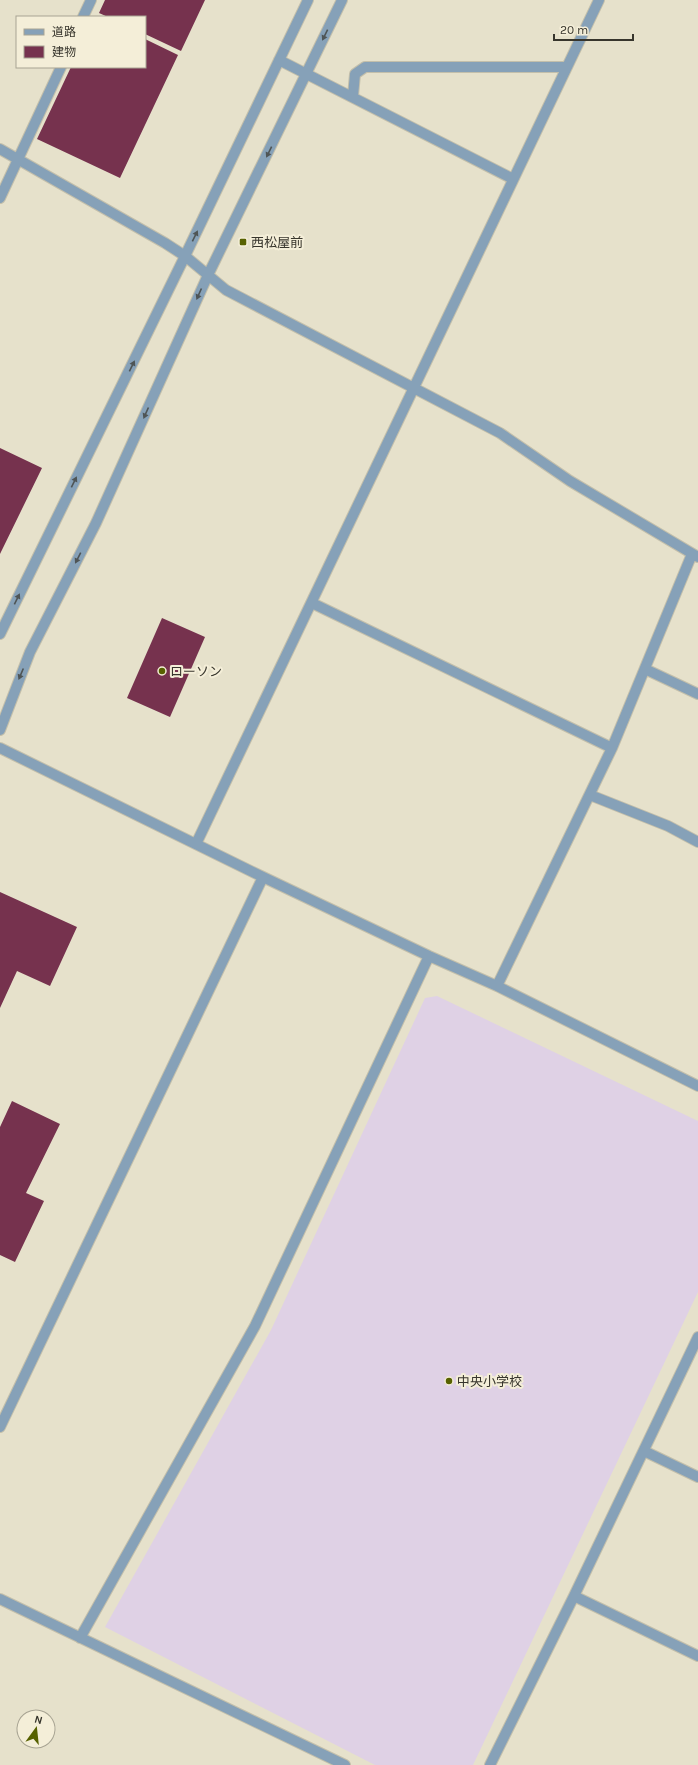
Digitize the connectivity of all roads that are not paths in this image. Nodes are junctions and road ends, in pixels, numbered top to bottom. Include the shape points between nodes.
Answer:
1 (91, 0) edge
2 (308, 0) edge
3 (342, 0) edge
4 (599, 0) edge
5 (83, 16) edge
6 (279, 60) junction
7 (566, 67) junction
8 (61, 68) edge
9 (307, 73) junction
10 (353, 96) junction
11 (0, 149) edge
12 (20, 159) junction
13 (513, 179) junction
14 (0, 198) edge
15 (185, 256) junction
16 (208, 275) junction
17 (413, 388) junction
18 (695, 556) edge
19 (312, 603) junction
20 (0, 634) edge
21 (645, 669) junction
22 (698, 694) edge
23 (0, 730) edge
24 (0, 748) edge
25 (612, 748) junction
26 (590, 795) junction
27 (698, 842) edge
28 (196, 844) junction
29 (263, 877) junction
30 (429, 956) junction
31 (497, 986) junction
32 (698, 1086) edge
33 (698, 1337) edge
34 (0, 1427) edge
35 (644, 1451) junction
36 (698, 1478) edge
37 (574, 1596) junction
38 (0, 1599) edge
39 (80, 1638) junction
40 (698, 1656) edge
41 (493, 1764) edge
42 (345, 1765) edge

1 - 5 street
2 - 6 street
3 -> 9 street
4 - 7 street
6 - 9 street
15 -> 6 street
7 - 10 street via 365,66 355,74
7 - 13 street
8 - 12 street
9 - 10 street
9 -> 16 street
10 - 13 street
11 - 12 street
12 - 14 street
12 - 15 street
13 - 17 street
15 - 16 street
20 -> 15 street
16 - 17 street via 226,290
16 -> 23 street via 96,523 30,652
17 - 18 street via 500,433 570,481
17 - 19 street
18 - 21 street
19 - 25 street
19 - 28 street
21 - 22 street
21 - 25 street
24 - 28 street
25 - 26 street
26 - 27 street via 668,826
26 - 31 street
28 - 29 street
29 - 30 street
29 - 34 street
30 - 31 street
30 - 39 street via 255,1326
31 - 32 street
33 - 35 street
35 - 36 street
35 - 37 street
37 - 40 street
37 - 41 street
38 - 39 street
39 - 42 street

